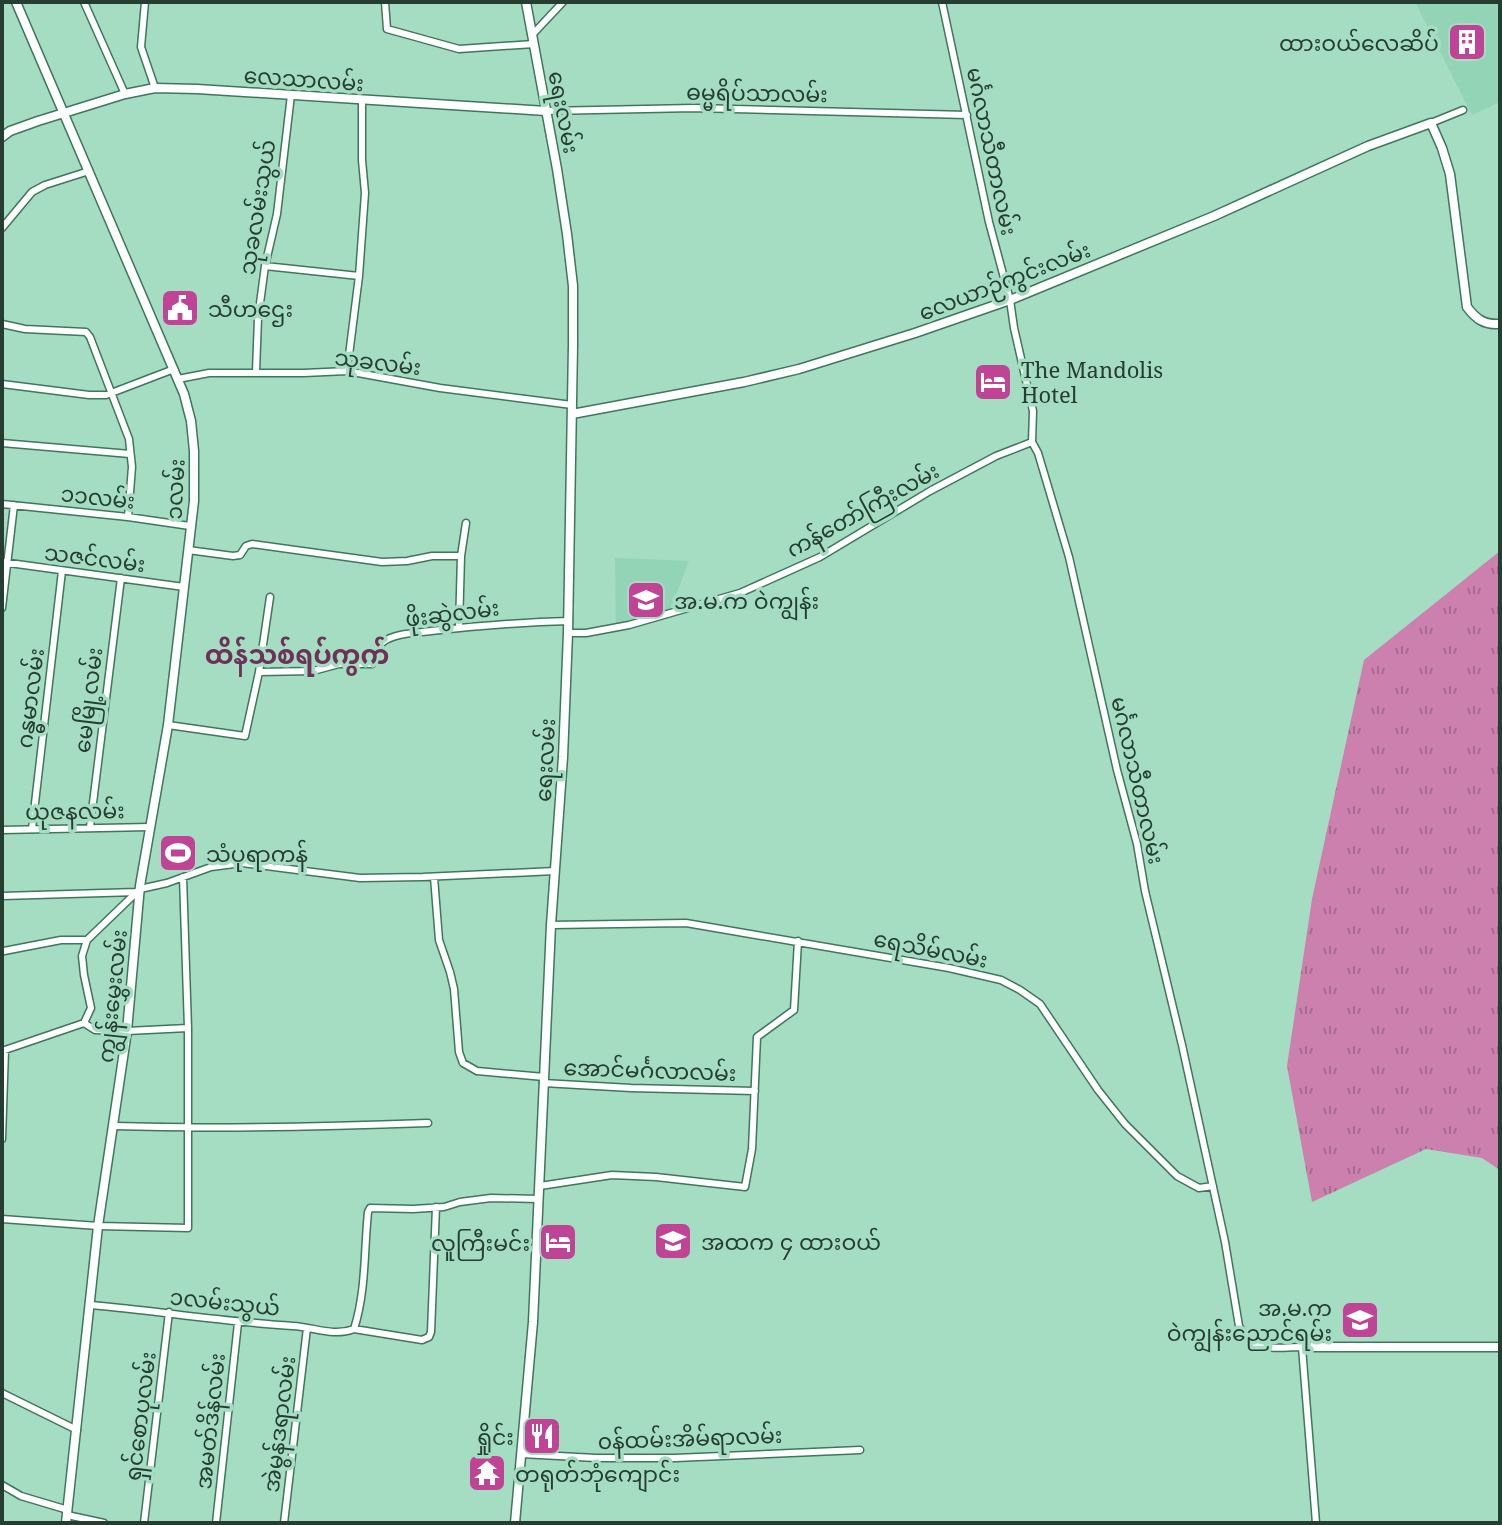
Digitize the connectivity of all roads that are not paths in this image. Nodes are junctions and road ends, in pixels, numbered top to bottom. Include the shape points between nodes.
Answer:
1 (16, 2) edge
2 (84, 2) edge
3 (145, 2) edge
4 (385, 2) edge
5 (526, 2) edge
6 (563, 2) edge
7 (942, 2) edge
8 (533, 39) junction
9 (155, 88) junction
10 (125, 94) junction
11 (291, 95) junction
12 (362, 100) junction
13 (1463, 110) dead end
14 (546, 111) junction
15 (64, 112) junction
16 (967, 115) junction
17 (1431, 123) junction
18 (2, 137) edge
19 (89, 171) junction
20 (2, 228) edge
21 (265, 266) junction
22 (359, 276) junction
23 (1010, 300) junction
24 (2, 324) edge
25 (1500, 324) edge
26 (174, 369) junction
27 (347, 371) junction
28 (256, 372) junction
29 (178, 379) junction
30 (2, 384) edge
31 (112, 393) junction
32 (572, 409) junction
33 (1032, 442) junction
34 (2, 443) edge
35 (130, 454) junction
36 (2, 504) edge
37 (14, 505) junction
38 (128, 517) junction
39 (466, 523) dead end
40 (190, 526) junction
41 (188, 550) junction
42 (461, 556) junction
43 (5, 563) edge
44 (62, 571) junction
45 (121, 578) junction
46 (184, 587) junction
47 (270, 597) dead end
48 (2, 608) edge
49 (569, 621) junction
50 (459, 628) junction
51 (568, 633) junction
52 (259, 672) junction
53 (168, 725) junction
54 (90, 827) junction
55 (150, 827) junction
56 (32, 829) junction
57 (2, 830) edge
58 (555, 871) junction
59 (183, 877) junction
60 (434, 877) junction
61 (138, 890) junction
62 (2, 896) edge
63 (551, 925) junction
64 (87, 940) junction
65 (798, 941) junction
66 (4, 951) dead end
67 (84, 1023) junction
68 (188, 1028) junction
69 (127, 1031) junction
70 (4, 1050) edge
71 (544, 1080) junction
72 (755, 1091) junction
73 (428, 1123) dead end
74 (113, 1126) junction
75 (188, 1128) junction
76 (2, 1139) edge
77 (540, 1186) junction
78 (1213, 1186) junction
79 (539, 1199) junction
80 (436, 1207) junction
81 (2, 1219) edge
82 (98, 1226) junction
83 (91, 1305) junction
84 (169, 1312) junction
85 (238, 1323) junction
86 (307, 1328) junction
87 (354, 1329) junction
88 (1302, 1347) junction
89 (1500, 1347) edge
90 (2, 1393) edge
91 (77, 1430) junction
92 (860, 1450) dead end
93 (521, 1454) junction
94 (2, 1485) edge
95 (67, 1516) edge
96 (104, 1523) edge
97 (144, 1523) edge
98 (216, 1523) edge
99 (284, 1523) edge
100 (515, 1523) edge
101 (1316, 1523) edge

1 - 15 street, ၁လမ်း
2 - 10 street
3 - 9 street via 141,47
4 - 8 street via 387,29 459,49
5 - 8 street, ရေးလမ်း
6 - 8 street
7 - 16 street, မင်္ဂလာသီတာလမ်း
8 - 14 street, ရေးလမ်း
9 - 10 street, လေသာလမ်း
9 - 11 street, လေသာလမ်း
10 - 15 street, လေသာလမ်း
11 - 12 street, လေသာလမ်း
11 - 21 street, သုခလမ်းသွယ် via 277,214
12 - 14 street, လေသာလမ်း
12 - 22 street via 365,193
13 - 17 street, လေယာဉ်ကွင်းလမ်း
14 - 16 street, ဓမ္မရိပ်သာလမ်း via 694,108
14 - 32 street, ရေးလမ်း via 573,286
15 - 18 street, လေသာလမ်း
15 - 19 street, ၁လမ်း
16 - 23 street, မင်္ဂလာသီတာလမ်း
17 - 23 street, လေယာဉ်ကွင်းလမ်း
17 - 25 street via 1450,174 1467,307 1478,320
19 - 20 street via 32,192
19 - 26 street, ၁လမ်း
21 - 22 street
21 - 28 street, သုခလမ်းသွယ်
22 - 27 street
23 - 32 street, လေယာဉ်ကွင်းလမ်း via 799,369
23 - 33 street, မင်္ဂလာသီတာလမ်း via 1033,411
24 - 31 street via 86,332
26 - 29 street, ၁လမ်း
26 - 31 street
27 - 28 street, သုခလမ်း
27 - 32 street, သုခလမ်း
28 - 29 street, သုခလမ်း
29 - 40 street, ၁လမ်း via 194,451
30 - 31 street
31 - 35 street
32 - 49 street, ရေးလမ်း
33 - 51 street, ကန်တော်ကြီးလမ်း via 930,491 820,557 740,593 629,625
33 - 78 street, မင်္ဂလာသီတာလမ်း via 1069,557
34 - 35 street
35 - 38 street
36 - 37 street, ၁၁လမ်း
37 - 38 street, ၁၁လမ်း
37 - 43 street
38 - 40 street, ၁၁လမ်း
39 - 42 street
40 - 41 street, ၁လမ်း
41 - 42 street via 233,556 252,544 382,562
41 - 46 street, ၁လမ်း
42 - 50 street
43 - 44 street, သဇင်လမ်း
43 - 48 street
44 - 45 street, သဇင်လမ်း
44 - 56 street, ဂန္ဓမာလမ်း
45 - 46 street, သဇင်လမ်း
45 - 54 street, မေမြို့လမ်း
46 - 53 street, ၁လမ်း
47 - 52 street
49 - 50 street, ဖိုးဆွဲလမ်း
49 - 51 street, ရေးလမ်း
50 - 52 street, ဖိုးဆွဲလမ်း via 389,640 379,646 374,663
51 - 58 street, ရေးလမ်း
52 - 53 street via 245,736
53 - 55 street, ၁လမ်း
54 - 55 street, ယုဇနလမ်း
54 - 56 street, ယုဇနလမ်း
55 - 61 street, ၁လမ်း
56 - 57 street, ယုဇနလမ်း
58 - 60 street
58 - 63 street, ရေးလမ်း
59 - 60 street via 242,863 360,878
59 - 61 street
59 - 68 street
60 - 71 street, အောင်မင်္ဂလာလမ်း via 439,940 454,989 463,1063 477,1071
61 - 62 street
61 - 64 street
61 - 69 street, ကျွန်းမွှေးလမ်း
63 - 65 street, ရေသိမ်လမ်း via 686,923
63 - 71 street, ရေးလမ်း
64 - 66 street
64 - 67 street via 82,956 91,1008
65 - 72 street via 794,1010 757,1037
65 - 78 street, ရေသိမ်လမ်း via 975,974 1020,990 1040,1004 1125,1124 1177,1176 1199,1188
67 - 69 street via 95,1030
67 - 70 street
68 - 69 street
68 - 75 street
69 - 74 street, ကျွန်းမွှေးလမ်း
70 - 76 street
71 - 72 street, အောင်မင်္ဂလာလမ်း
71 - 77 street, ရေးလမ်း
72 - 77 street via 745,1187 612,1175
73 - 75 street
74 - 75 street
74 - 82 street, ကျွန်းမွှေးလမ်း
75 - 82 street via 188,1228
77 - 79 street, ရေးလမ်း
78 - 88 street, မင်္ဂလာသီတာလမ်း via 1243,1334 1251,1344 1268,1348
79 - 80 street via 491,1198
79 - 93 street, ရေးလမ်း
80 - 87 street via 370,1208
80 - 87 street, ၁လမ်းသွယ် via 429,1337
81 - 82 street
82 - 83 street, ကျွန်းမွှေးလမ်း
83 - 84 street, ၁လမ်းသွယ်
83 - 91 street, ကျွန်းမွှေးလမ်း
84 - 85 street, ၁လမ်းသွယ်
84 - 97 street, ရှင်စောပုလမ်း
85 - 86 street, ၁လမ်းသွယ်
85 - 98 street, အမတ်ဒိန်လမ်း
86 - 87 street, ၁လမ်းသွယ် via 332,1333
86 - 99 street, အဲမွန်ဒရာလမ်း
88 - 89 street
88 - 101 street
90 - 91 street
91 - 95 street, ကျွန်းမွှေးလမ်း
92 - 93 street, ၀န်ထမ်းအိမ်ရာလမ်း via 675,1458
93 - 100 street, ရေးလမ်း
94 - 95 street
95 - 96 street

